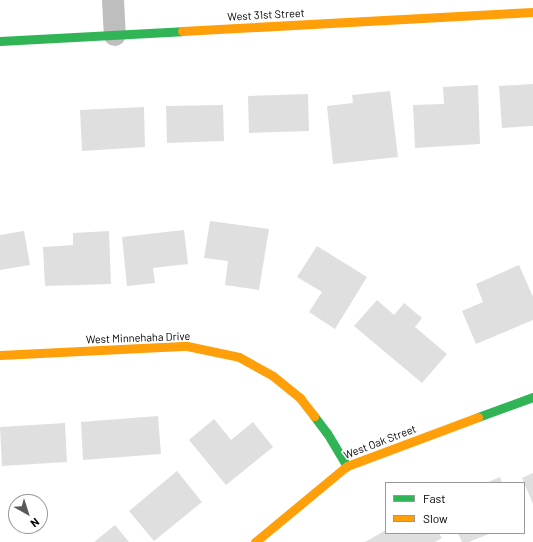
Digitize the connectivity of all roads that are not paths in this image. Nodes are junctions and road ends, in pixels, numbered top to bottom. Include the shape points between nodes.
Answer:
1 (113, 0) edge
2 (533, 12) edge
3 (115, 35) junction
4 (0, 41) edge
5 (0, 355) edge
6 (533, 397) edge
7 (347, 466) junction
8 (256, 542) edge

1 - 3 street
2 - 3 street, West 31st Street
3 - 4 street, West 31st Street
5 - 7 street, West Minnehaha Drive via 187,346 239,357 273,376 300,398 328,433
6 - 7 street, West Oak Street
7 - 8 street, West Oak Street

